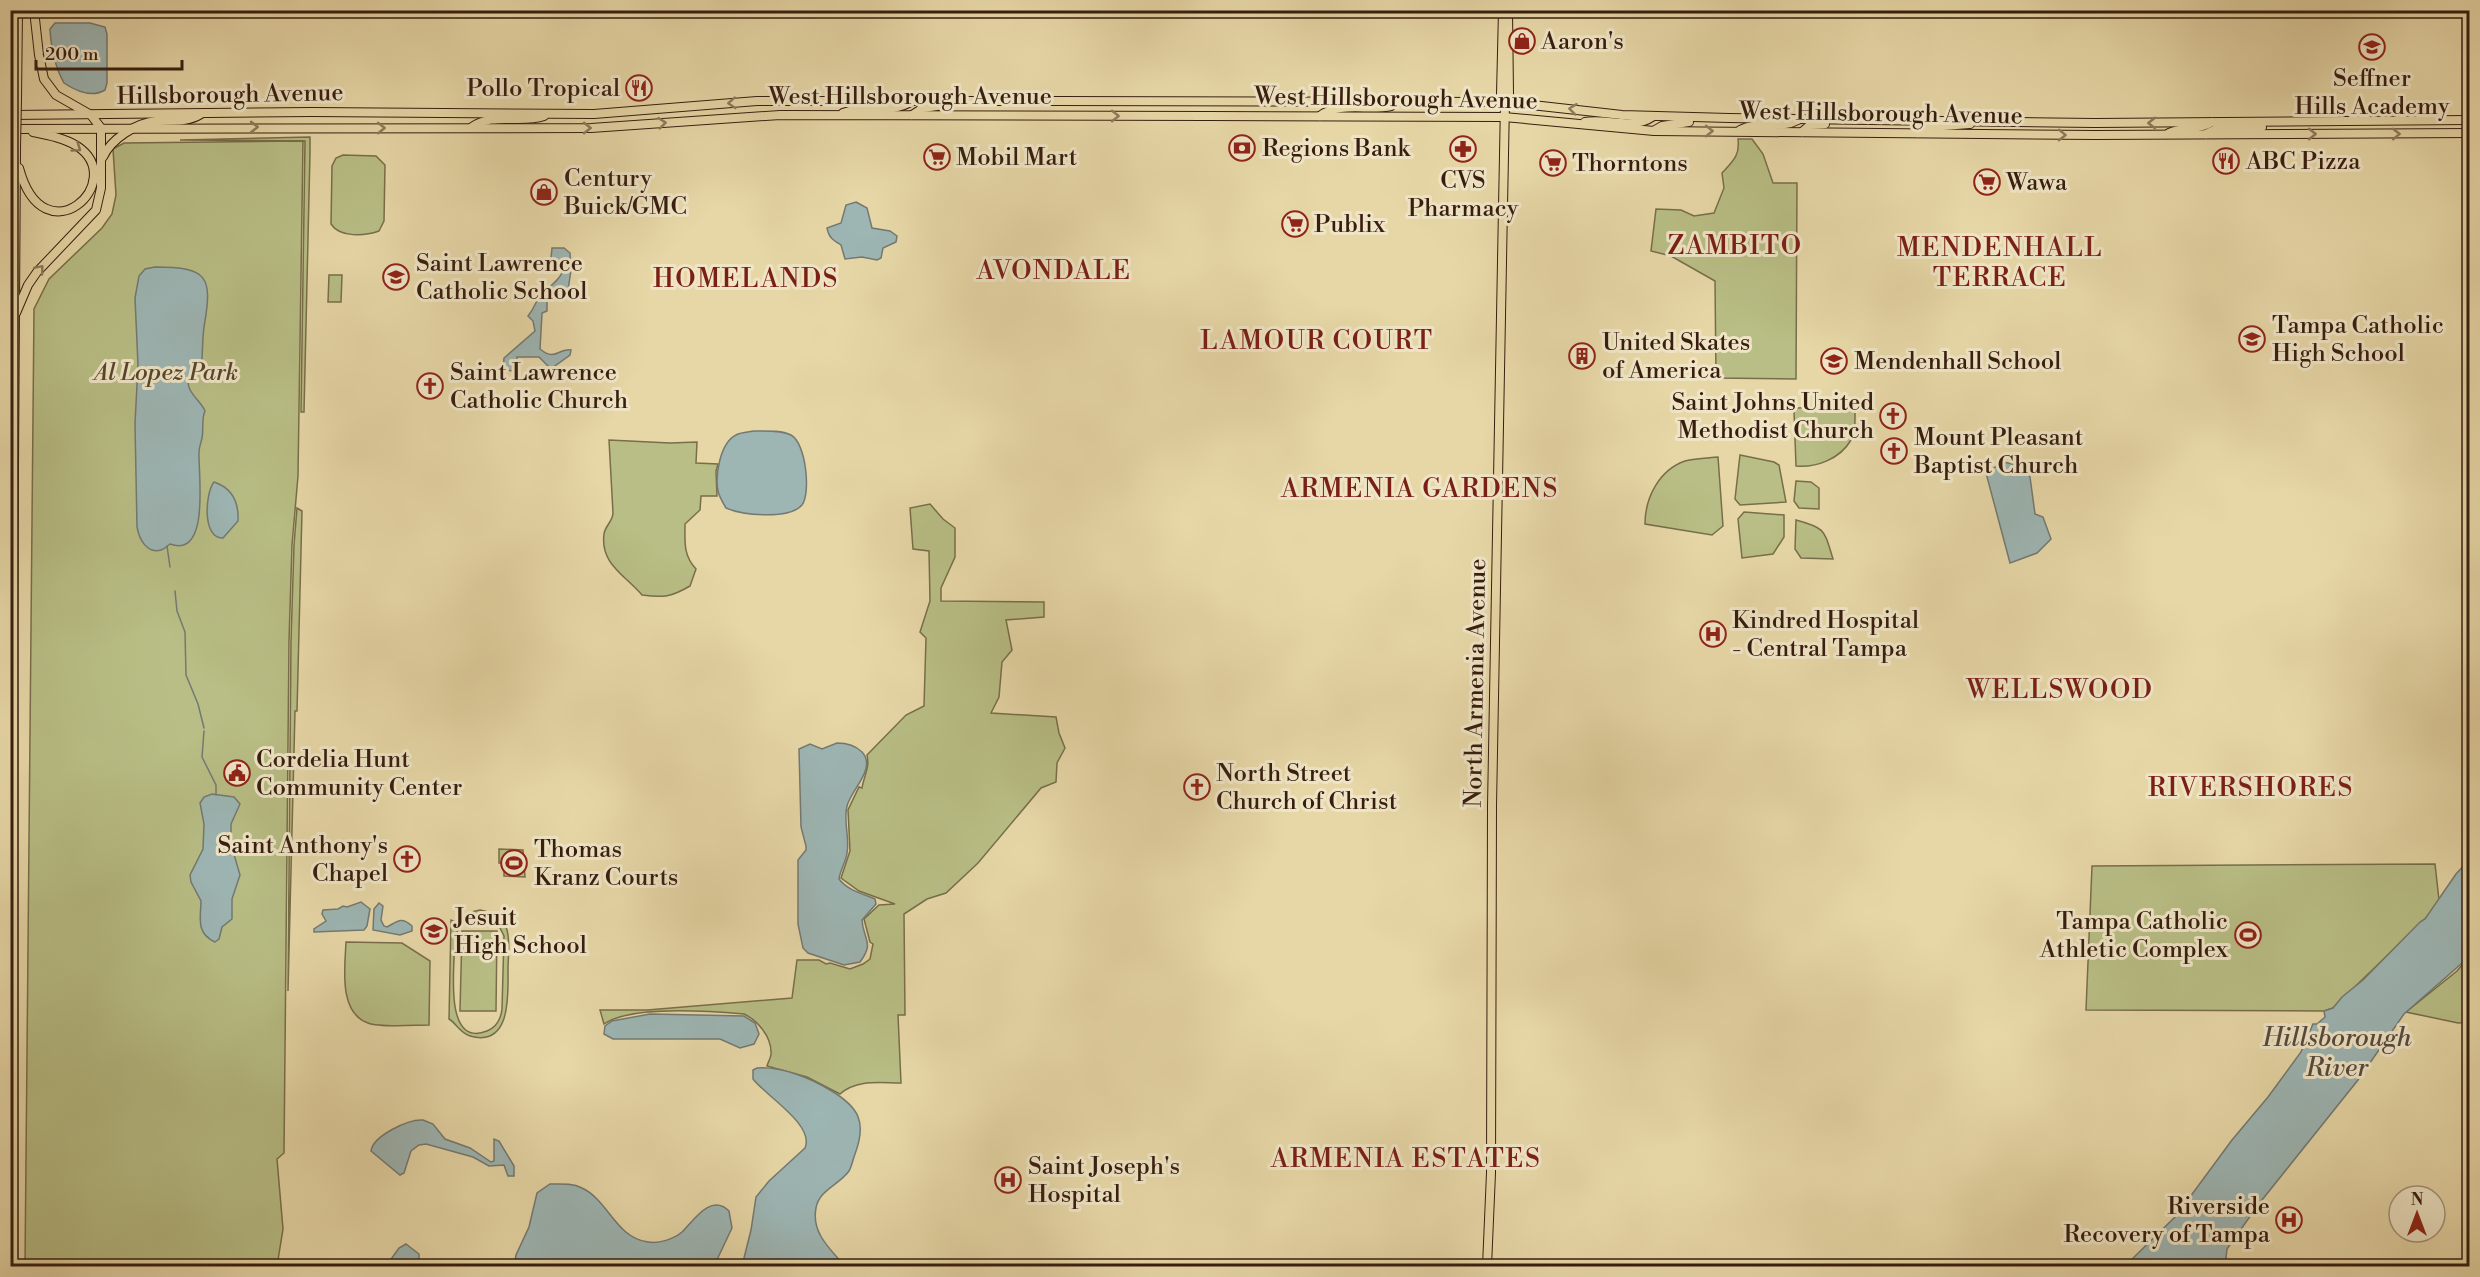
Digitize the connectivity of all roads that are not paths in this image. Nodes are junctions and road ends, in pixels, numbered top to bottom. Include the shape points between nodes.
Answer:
1 (18, 10) edge
2 (34, 10) edge
3 (1503, 10) edge
4 (1508, 10) edge
5 (913, 101) junction
6 (1505, 101) junction
7 (991, 102) junction
8 (1404, 102) junction
9 (202, 113) junction
10 (449, 113) joint
11 (551, 113) junction
12 (10, 115) edge
13 (91, 115) junction
14 (839, 115) junction
15 (912, 115) junction
16 (1320, 116) junction
17 (1504, 117) junction
18 (1652, 117) junction
19 (1729, 118) junction
20 (1799, 119) junction
21 (1849, 120) junction
22 (2469, 120) edge
23 (1977, 121) junction
24 (2212, 122) junction
25 (2271, 122) junction
26 (1577, 123) junction
27 (101, 128) junction
28 (137, 128) junction
29 (322, 128) joint
30 (472, 128) junction
31 (10, 129) edge
32 (23, 129) junction
33 (1654, 131) junction
34 (1738, 131) junction
35 (1802, 132) junction
36 (2469, 133) edge
37 (1918, 134) junction
38 (2162, 135) junction
39 (2204, 135) junction
40 (16, 159) junction
41 (101, 161) junction
42 (14, 320) junction
43 (13, 612) edge
44 (12, 784) edge
45 (10, 1101) edge
46 (1487, 1266) edge

1 - 40 main road, bridge
2 - 13 main road via 44,79 56,95
3 - 6 main road, North Armenia Avenue via 1501,94
4 - 6 main road, North Armenia Avenue via 1509,94
5 - 7 main road, West Hillsborough Avenue
5 -> 11 main road, West Hillsborough Avenue via 757,101 633,112
5 - 14 main road via 905,106 853,109
6 - 8 main road, West Hillsborough Avenue
6 - 17 main road, North Armenia Avenue
18 -> 6 main road, West Hillsborough Avenue
7 - 8 main road, West Hillsborough Avenue
7 - 15 main road via 923,108
8 - 16 main road via 1382,108 1332,108
9 - 10 main road, Hillsborough Avenue
9 - 13 main road, Hillsborough Avenue
9 - 28 main road via 191,120 147,123
10 - 11 main road, West Hillsborough Avenue
11 - 30 main road via 534,120 487,120
12 - 13 main road, Hillsborough Avenue
13 - 27 main road
14 - 15 main road, West Hillsborough Avenue
30 -> 14 main road, West Hillsborough Avenue via 614,127 725,117
15 -> 16 main road, West Hillsborough Avenue
16 - 17 main road, West Hillsborough Avenue
17 - 26 main road, West Hillsborough Avenue
17 - 46 main road, North Armenia Avenue
18 - 19 main road, West Hillsborough Avenue
18 - 26 main road via 1634,123
19 - 20 main road, West Hillsborough Avenue
19 - 33 main road via 1718,123 1674,123
20 - 21 main road, West Hillsborough Avenue
20 - 34 main road via 1787,124 1749,125
21 - 23 main road, West Hillsborough Avenue
21 - 35 main road via 1843,124 1810,125
22 - 25 main road, West Hillsborough Avenue
24 -> 23 main road, West Hillsborough Avenue
23 - 37 main road via 1929,127
24 - 25 main road, West Hillsborough Avenue
24 - 38 main road via 2203,128 2182,128
25 - 39 main road via 2262,127 2219,128
26 - 33 main road, West Hillsborough Avenue
27 - 28 main road, Hillsborough Avenue
27 - 32 main road
27 - 41 main road
28 -> 29 main road, Hillsborough Avenue
28 - 41 main road via 112,143
29 -> 30 main road, West Hillsborough Avenue
31 - 32 main road
32 -> 40 main road via 67,141 86,153 94,175 91,189 73,208 60,211 39,206 29,195
33 -> 34 main road, West Hillsborough Avenue
34 - 35 main road, West Hillsborough Avenue
35 - 37 main road, West Hillsborough Avenue
39 -> 36 main road, West Hillsborough Avenue
37 -> 38 main road, West Hillsborough Avenue
38 - 39 main road, West Hillsborough Avenue
40 - 42 main road
42 -> 41 main road via 37,272 96,210 101,197
42 - 43 main road
43 - 44 main road
44 - 45 main road

